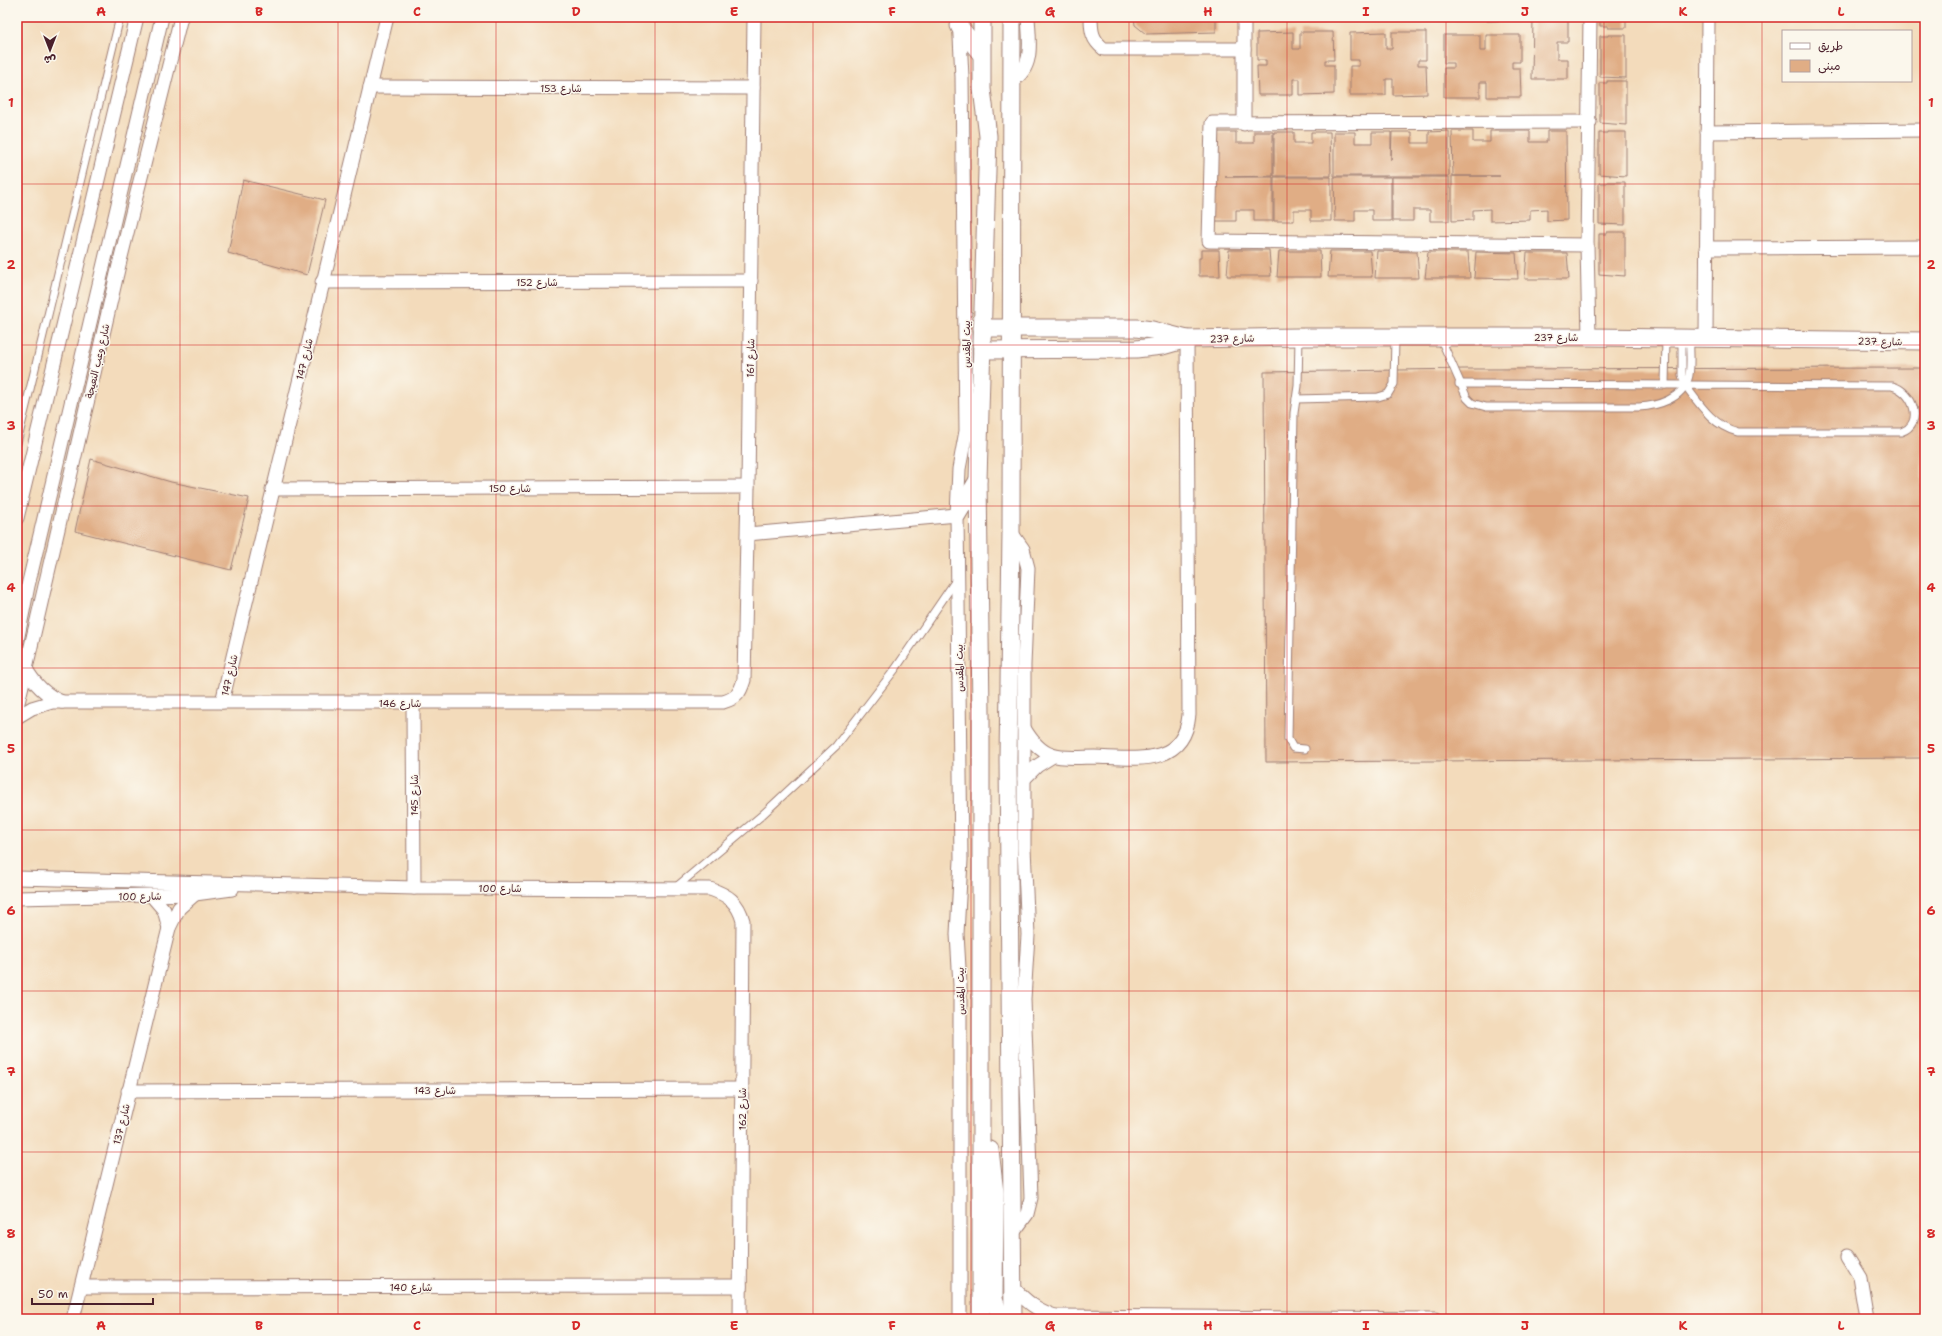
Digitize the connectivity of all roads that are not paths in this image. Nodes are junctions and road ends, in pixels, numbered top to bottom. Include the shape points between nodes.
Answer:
1 (120, 17) edge
2 (137, 17) edge
3 (162, 17) edge
4 (181, 17) edge
5 (387, 17) edge
6 (754, 17) edge
7 (982, 17) edge
8 (1012, 17) edge
9 (1028, 17) edge
10 (1091, 17) edge
11 (1244, 17) edge
12 (1590, 17) edge
13 (1708, 17) edge
14 (959, 21) edge
15 (1244, 49) junction
16 (982, 54) junction
17 (1013, 80) junction
18 (370, 87) junction
19 (753, 88) junction
20 (1590, 122) junction
21 (1244, 124) junction
22 (1925, 130) edge
23 (1707, 132) junction
24 (1587, 245) junction
25 (1925, 247) edge
26 (1706, 248) junction
27 (751, 281) junction
28 (322, 282) junction
29 (982, 328) junction
30 (1011, 328) junction
31 (1299, 336) junction
32 (1395, 337) junction
33 (1440, 337) junction
34 (1589, 337) junction
35 (1187, 339) junction
36 (1686, 339) junction
37 (1925, 341) edge
38 (982, 350) junction
39 (1010, 350) junction
40 (1459, 384) junction
41 (1665, 386) junction
42 (1685, 386) junction
43 (1296, 399) junction
44 (17, 443) edge
45 (978, 480) junction
46 (748, 487) junction
47 (272, 489) junction
48 (957, 515) junction
49 (17, 518) edge
50 (1011, 532) junction
51 (748, 534) junction
52 (958, 577) junction
53 (17, 641) edge
54 (25, 667) junction
55 (736, 697) joint
56 (62, 702) junction
57 (222, 702) junction
58 (413, 703) junction
59 (17, 706) edge
60 (17, 717) edge
61 (1024, 728) junction
62 (1305, 749) dead end
63 (1053, 756) junction
64 (1024, 779) junction
65 (19, 876) edge
66 (262, 885) junction
67 (414, 888) junction
68 (673, 889) junction
69 (196, 894) junction
70 (152, 896) junction
71 (17, 898) edge
72 (734, 901) joint
73 (169, 928) junction
74 (742, 1089) junction
75 (128, 1091) junction
76 (981, 1112) junction
77 (1013, 1233) junction
78 (1847, 1256) dead end
79 (740, 1286) junction
80 (81, 1287) junction
81 (1013, 1287) junction
82 (1057, 1316) junction
83 (73, 1319) edge
84 (740, 1319) edge
85 (960, 1319) edge
86 (981, 1319) edge
87 (1004, 1319) edge
88 (1013, 1319) edge
89 (1041, 1319) edge
90 (1434, 1319) edge
91 (1866, 1319) edge

1 - 44 lane
2 - 49 street
3 - 53 street, شارع وعب النعيجة
4 - 54 street, شارع وعب النعيجة
5 - 18 street, شارع 147
6 - 19 street, شارع 161
7 - 16 street, بيت المقدس
8 - 17 street
9 - 17 street via 1028,63 1022,73
10 - 15 street via 1091,32 1104,49
11 - 15 street
12 - 20 street
13 - 23 street
14 - 16 street
14 - 48 street, بيت المقدس via 962,77 966,431 959,469
15 - 21 street
16 - 29 street, بيت المقدس via 982,89 988,136
17 - 30 street
18 - 19 street, شارع 153
18 - 28 street, شارع 147
19 - 27 street, شارع 161
20 - 21 street
20 - 24 street
21 - 24 street via 1212,124 1209,241
22 - 23 street
23 - 26 street
24 - 34 street
25 - 26 street
26 - 36 street
27 - 28 street, شارع 152
27 - 46 street, شارع 161
28 - 47 street, شارع 147
29 - 30 street, شارع 237
29 - 38 street, بيت المقدس
30 - 35 street, شارع 237 via 1141,329
30 - 39 street
31 - 32 street, شارع 237
31 - 35 street, شارع 237
31 - 43 lane
32 - 33 street, شارع 237
32 - 43 lane via 1394,384 1388,394 1378,397
33 - 34 street, شارع 237
33 - 40 lane
34 - 36 street, شارع 237
35 - 39 street, شارع 237 via 1162,346 1136,349
35 - 63 street via 1188,725 1176,746 1156,757
36 - 37 street, شارع 237
36 - 41 lane
36 - 42 lane via 1688,378
38 - 39 street, شارع 237
38 - 45 street, بيت المقدس
39 - 50 street
40 - 41 lane
40 - 42 lane via 1472,403 1486,407 1649,407 1669,399
41 - 42 lane
42 - 42 lane via 1715,421 1738,432 1901,432 1909,428 1913,419 1911,399 1903,390 1892,386
43 - 62 lane via 1288,738 1293,748
45 - 48 street
45 - 76 street, بيت المقدس via 982,713
46 - 47 street, شارع 150
46 - 51 street, شارع 161
47 - 57 street, شارع 147
48 - 51 street
48 - 52 street, بيت المقدس
50 - 61 street via 1023,549 1028,568
50 - 77 street via 1008,759
51 - 55 street, شارع 161 via 744,680
52 - 68 lane via 896,668 836,746 761,816
52 - 85 street, بيت المقدس
54 - 56 street, شارع 146 via 45,693
54 - 59 street, شارع وعب النعيجة
55 - 58 street, شارع 146 via 723,702
56 - 57 street, شارع 146
56 - 60 street, شارع 146 via 42,704
57 - 58 street, شارع 146
58 - 67 street, شارع 145
61 - 63 street via 1037,746
61 - 64 street
63 - 64 street
64 - 77 street via 1028,935 1024,1000 1031,1198 1027,1214
65 - 66 street, شارع 100
66 - 67 street, شارع 100
66 - 69 street, شارع 100
67 - 68 street, شارع 100
68 - 72 street, شارع 100 via 710,889
69 - 70 street, شارع 100
69 - 73 street, شارع 137 via 179,908
70 - 71 street, شارع 100
70 - 73 street via 164,910
72 - 74 street, شارع 162 via 741,911 743,921
73 - 75 street, شارع 137
74 - 75 street, شارع 143
74 - 79 street, شارع 162
75 - 80 street, شارع 137
76 - 86 street, بيت المقدس
76 - 87 street via 988,1136 994,1182 994,1299
77 - 81 street
78 - 91 street via 1860,1277
79 - 80 street, شارع 140
79 - 84 street, شارع 162
80 - 83 street, شارع 137
81 - 82 street via 1025,1301
81 - 88 street
82 - 89 street
82 - 90 street

